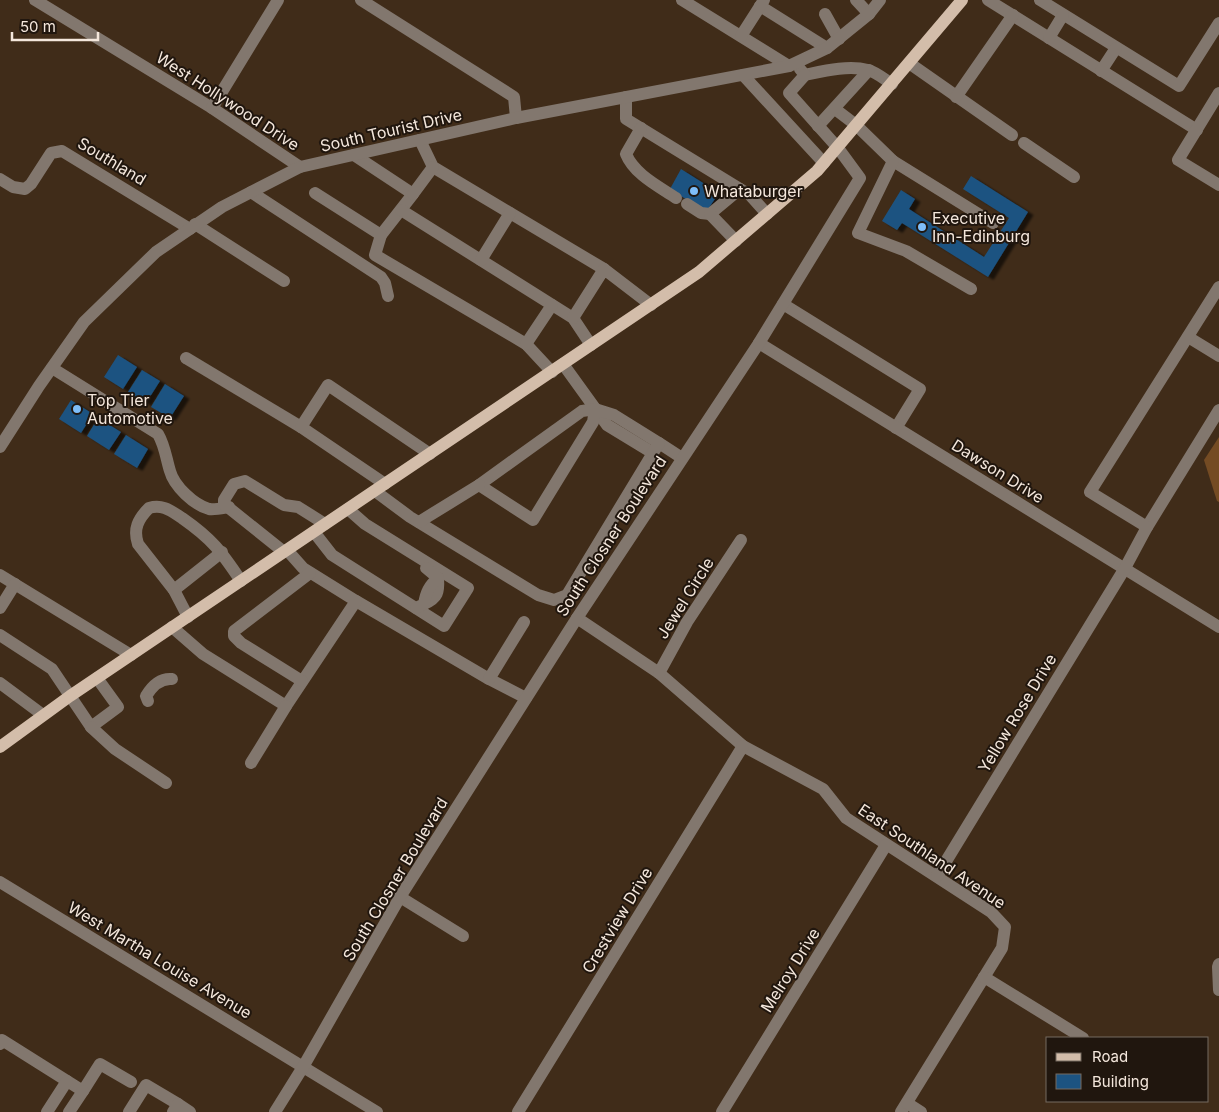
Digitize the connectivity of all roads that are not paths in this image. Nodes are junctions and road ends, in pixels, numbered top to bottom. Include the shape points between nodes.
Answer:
1 (36, 0) edge
2 (278, 0) edge
3 (361, 0) edge
4 (682, 0) edge
5 (856, 0) edge
6 (880, 0) edge
7 (962, 0) edge
8 (988, 0) edge
9 (1040, 0) edge
10 (762, 3) edge
11 (825, 14) dead end
12 (869, 14) junction
13 (1013, 15) junction
14 (1063, 15) junction
15 (1219, 23) edge
16 (741, 36) junction
17 (1049, 38) junction
18 (838, 39) junction
19 (827, 48) junction
20 (1116, 48) junction
21 (909, 63) junction
22 (792, 65) junction
23 (870, 70) junction
24 (1100, 71) junction
25 (743, 75) junction
26 (804, 75) junction
27 (892, 84) junction
28 (1219, 93) edge
29 (626, 97) junction
30 (956, 97) junction
31 (212, 108) junction
32 (835, 109) junction
33 (516, 118) junction
34 (856, 125) junction
35 (818, 126) junction
36 (641, 128) junction
37 (1197, 130) junction
38 (1012, 135) dead end
39 (420, 140) junction
40 (1024, 143) dead end
41 (838, 148) junction
42 (354, 155) junction
43 (893, 161) junction
44 (824, 163) junction
45 (300, 167) junction
46 (433, 167) junction
47 (1074, 177) dead end
48 (0, 179) edge
49 (1219, 186) edge
50 (740, 189) junction
51 (251, 192) junction
52 (316, 193) dead end
53 (413, 194) junction
54 (401, 210) junction
55 (510, 213) junction
56 (710, 214) junction
57 (767, 214) junction
58 (993, 223) dead end
59 (192, 227) junction
60 (381, 235) junction
61 (736, 241) junction
62 (480, 260) junction
63 (604, 269) junction
64 (284, 281) dead end
65 (1219, 287) edge
66 (971, 289) dead end
67 (388, 296) dead end
68 (783, 304) junction
69 (552, 305) junction
70 (651, 305) junction
71 (573, 318) junction
72 (1188, 337) junction
73 (759, 343) junction
74 (526, 344) junction
75 (590, 346) junction
76 (1219, 356) edge
77 (186, 358) dead end
78 (563, 364) junction
79 (52, 368) junction
80 (552, 372) junction
81 (595, 409) junction
82 (1219, 410) edge
83 (300, 427) junction
84 (896, 428) junction
85 (0, 448) edge
86 (656, 448) junction
87 (430, 454) junction
88 (682, 458) junction
89 (478, 485) junction
90 (380, 487) junction
91 (229, 507) junction
92 (348, 509) junction
93 (419, 522) junction
94 (325, 524) junction
95 (1147, 527) junction
96 (314, 532) junction
97 (382, 535) junction
98 (741, 540) dead end
99 (286, 551) junction
100 (222, 552) junction
101 (1125, 568) junction
102 (310, 573) junction
103 (0, 575) edge
104 (241, 581) junction
105 (15, 584) junction
106 (174, 590) junction
107 (356, 601) junction
108 (420, 606) junction
109 (0, 608) edge
110 (188, 616) junction
111 (577, 618) junction
112 (524, 622) dead end
113 (444, 626) junction
114 (172, 627) junction
115 (1219, 627) edge
116 (0, 634) edge
117 (432, 644) junction
118 (131, 655) junction
119 (659, 673) junction
120 (97, 678) junction
121 (489, 678) junction
122 (172, 679) dead end
123 (302, 681) junction
124 (0, 683) edge
125 (70, 696) junction
126 (526, 698) junction
127 (148, 701) dead end
128 (286, 706) junction
129 (43, 714) junction
130 (91, 727) junction
131 (743, 746) junction
132 (0, 747) edge
133 (251, 763) dead end
134 (166, 784) dead end
135 (886, 845) junction
136 (937, 876) junction
137 (0, 882) edge
138 (400, 897) junction
139 (463, 936) dead end
140 (1219, 964) edge
141 (984, 976) junction
142 (1219, 990) edge
143 (1081, 1037) edge
144 (0, 1044) edge
145 (303, 1067) junction
146 (67, 1081) junction
147 (131, 1082) dead end
148 (83, 1091) junction
149 (176, 1108) edge
150 (904, 1108) edge
151 (47, 1112) edge
152 (70, 1112) edge
153 (129, 1112) edge
154 (190, 1112) edge
155 (275, 1112) edge
156 (376, 1112) edge
157 (518, 1112) edge
158 (722, 1112) edge
159 (921, 1112) edge

1 - 31 street, West Hollywood Drive
2 - 31 street
3 - 33 street via 514,98
4 - 16 street
5 - 12 street
6 - 12 street, South Tourist Drive
7 - 21 main road
8 - 13 street
9 - 14 street
10 - 16 street
10 - 19 street
11 - 18 street
12 - 18 street, South Tourist Drive
13 - 17 street
13 - 30 street
14 - 17 street
14 - 20 street
15 - 20 street via 1179,86
16 - 22 street
17 - 24 street
18 - 19 street, South Tourist Drive
19 - 22 street, South Tourist Drive
20 - 24 street
21 - 27 main road
21 - 30 street
22 - 25 street, South Tourist Drive
22 - 26 street
23 - 26 street via 857,68
23 - 27 street
23 - 32 street
24 - 37 street
25 - 29 street, South Tourist Drive
25 - 44 street
26 - 35 street via 789,93
27 - 34 main road
28 - 37 street
29 - 33 street, South Tourist Drive
29 - 36 street via 626,119
30 - 38 street
31 - 45 street, West Hollywood Drive
32 - 34 street
32 - 35 street
33 - 39 street, South Tourist Drive
34 - 41 main road
34 - 43 street
35 - 41 street
36 - 50 street
36 - 56 street via 626,154 630,164 681,201 701,213
37 - 49 street via 1178,160
39 - 42 street, South Tourist Drive
39 - 46 street
40 - 47 street
41 - 44 main road
41 - 68 street, South Closner Boulevard via 860,178
42 - 45 street, South Tourist Drive
42 - 53 street
43 - 58 street
43 - 66 street via 858,233 906,251
44 - 57 main road
45 - 51 street, South Tourist Drive
46 - 53 street
46 - 55 street
48 - 59 street, Southland via 13,187 25,188 51,153 62,150
50 - 56 street
50 - 57 street
51 - 59 street, South Tourist Drive
51 - 67 street via 380,277
52 - 60 street
53 - 54 street
54 - 60 street
54 - 62 street
55 - 62 street
55 - 63 street
56 - 61 street
57 - 61 main road
59 - 64 street
59 - 79 street, South Tourist Drive via 156,252 84,322
60 - 74 street via 375,255
61 - 70 main road via 699,272
62 - 69 street
63 - 70 street
63 - 71 street
65 - 72 street
68 - 73 street, South Closner Boulevard
68 - 84 street via 920,389
69 - 71 street
69 - 74 street
70 - 75 main road
71 - 75 street
72 - 76 street
72 - 95 street via 1090,492
73 - 84 street, Dawson Drive
73 - 88 street, South Closner Boulevard
74 - 80 street
75 - 78 main road
77 - 83 street
78 - 80 main road
78 - 81 street
79 - 85 street, South Tourist Drive
79 - 91 street via 158,434 164,443 175,482 193,500 209,509
80 - 87 main road
81 - 86 street via 608,425
81 - 89 street via 582,411
81 - 89 street via 593,422 533,520
82 - 95 street, Yellow Rose Drive
83 - 87 street via 328,385
83 - 90 street
84 - 101 street, Dawson Drive
86 - 88 street
86 - 93 street via 567,595 554,600 538,595
87 - 90 main road
88 - 111 street, South Closner Boulevard
89 - 93 street
90 - 92 main road
90 - 93 street
91 - 94 street via 224,500 234,484 245,481 284,505 298,507
91 - 99 street
92 - 94 main road
92 - 97 street
94 - 96 main road
95 - 101 street, Yellow Rose Drive
96 - 99 main road
96 - 108 street via 332,555
97 - 108 street via 393,548 438,578 429,586
97 - 113 street via 468,588
98 - 119 street, Jewel Circle via 687,622
99 - 102 street
99 - 104 main road
100 - 104 street
100 - 106 street
100 - 106 street via 203,532 171,510 149,508 140,519 135,535 138,544
101 - 115 street, Dawson Drive
101 - 136 street, Yellow Rose Drive
102 - 107 street
102 - 123 street via 234,632 242,643
103 - 105 street
104 - 110 main road
105 - 109 street
105 - 118 street
106 - 110 street
107 - 117 street
107 - 123 street
108 - 113 street
110 - 114 main road
111 - 119 street, East Southland Avenue
111 - 126 street, South Closner Boulevard
112 - 121 street
113 - 117 street
114 - 118 main road
114 - 128 street via 203,654
116 - 125 street via 52,669
117 - 121 street
118 - 120 main road
119 - 131 street, East Southland Avenue
120 - 125 main road
120 - 130 street via 118,707
121 - 126 street
122 - 127 street via 164,679 150,689 146,696
123 - 128 street
124 - 129 street
125 - 129 main road
125 - 130 street
126 - 138 street, South Closner Boulevard
128 - 133 street
129 - 132 main road
130 - 134 street via 115,749
131 - 135 street, East Southland Avenue via 823,789 846,818
131 - 157 street, Crestview Drive
135 - 136 street, East Southland Avenue
135 - 158 street, Melroy Drive
136 - 141 street, East Southland Avenue via 991,912 1005,927 1002,948
137 - 145 street, West Martha Louise Avenue
138 - 139 street
138 - 145 street, South Closner Boulevard
140 - 142 street
141 - 143 street
141 - 150 street
144 - 146 street via 2,1040
145 - 155 street, South Closner Boulevard
145 - 156 street, West Martha Louise Avenue
146 - 148 street
146 - 151 street
147 - 148 street via 100,1064
148 - 152 street
149 - 153 street via 146,1085
149 - 154 street
150 - 159 street

